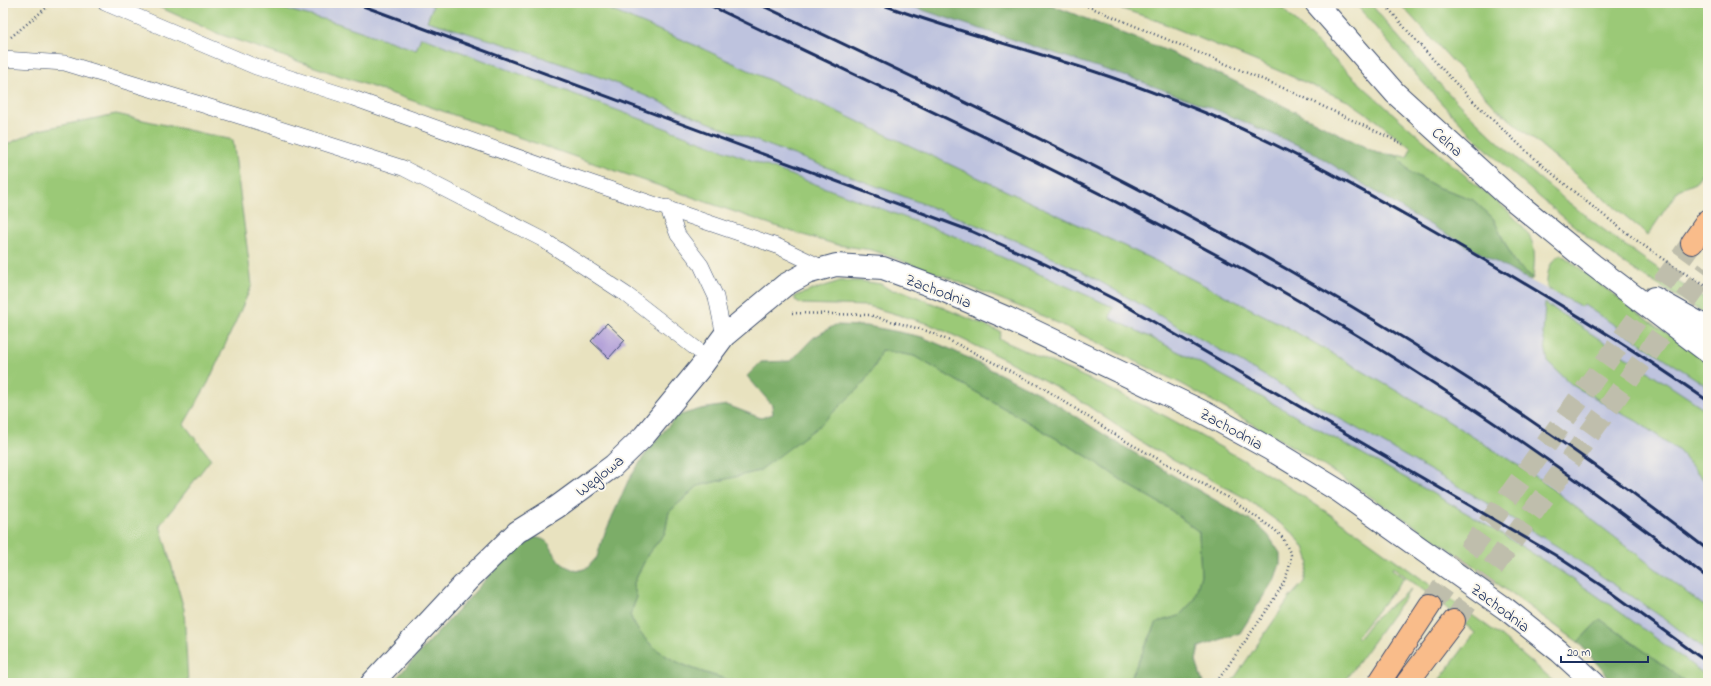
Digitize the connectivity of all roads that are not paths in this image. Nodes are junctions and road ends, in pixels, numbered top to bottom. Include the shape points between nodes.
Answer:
1 (105, 3) edge
2 (1316, 3) edge
3 (3, 59) edge
4 (666, 207) junction
5 (1708, 220) edge
6 (1692, 243) tunnel mouth
7 (1593, 265) junction
8 (823, 268) junction
9 (1708, 328) edge
10 (724, 336) junction
11 (1708, 352) edge
12 (708, 358) junction
13 (1430, 605) tunnel mouth
14 (1454, 621) tunnel mouth
15 (372, 683) edge
16 (1379, 683) edge
17 (1407, 683) edge
18 (1594, 683) edge

1 - 4 lane via 256,67
2 - 7 street, Celna via 1395,93 1506,194
3 - 12 lane via 65,63 236,114 403,168 542,239 627,295
4 - 8 lane via 777,246
4 - 10 lane via 678,235 701,265 716,297
5 - 6 main road
7 - 9 street, Celna
7 - 11 street, Celna
8 - 10 street, Węglowa via 785,285
8 - 18 street, Zachodnia via 836,265 883,268 940,289 1008,318 1203,412 1270,448 1339,491 1506,609
10 - 12 street, Węglowa
12 - 15 street, Węglowa via 644,436 613,466 557,507 517,532 467,581
13 - 16 main road
14 - 17 main road

